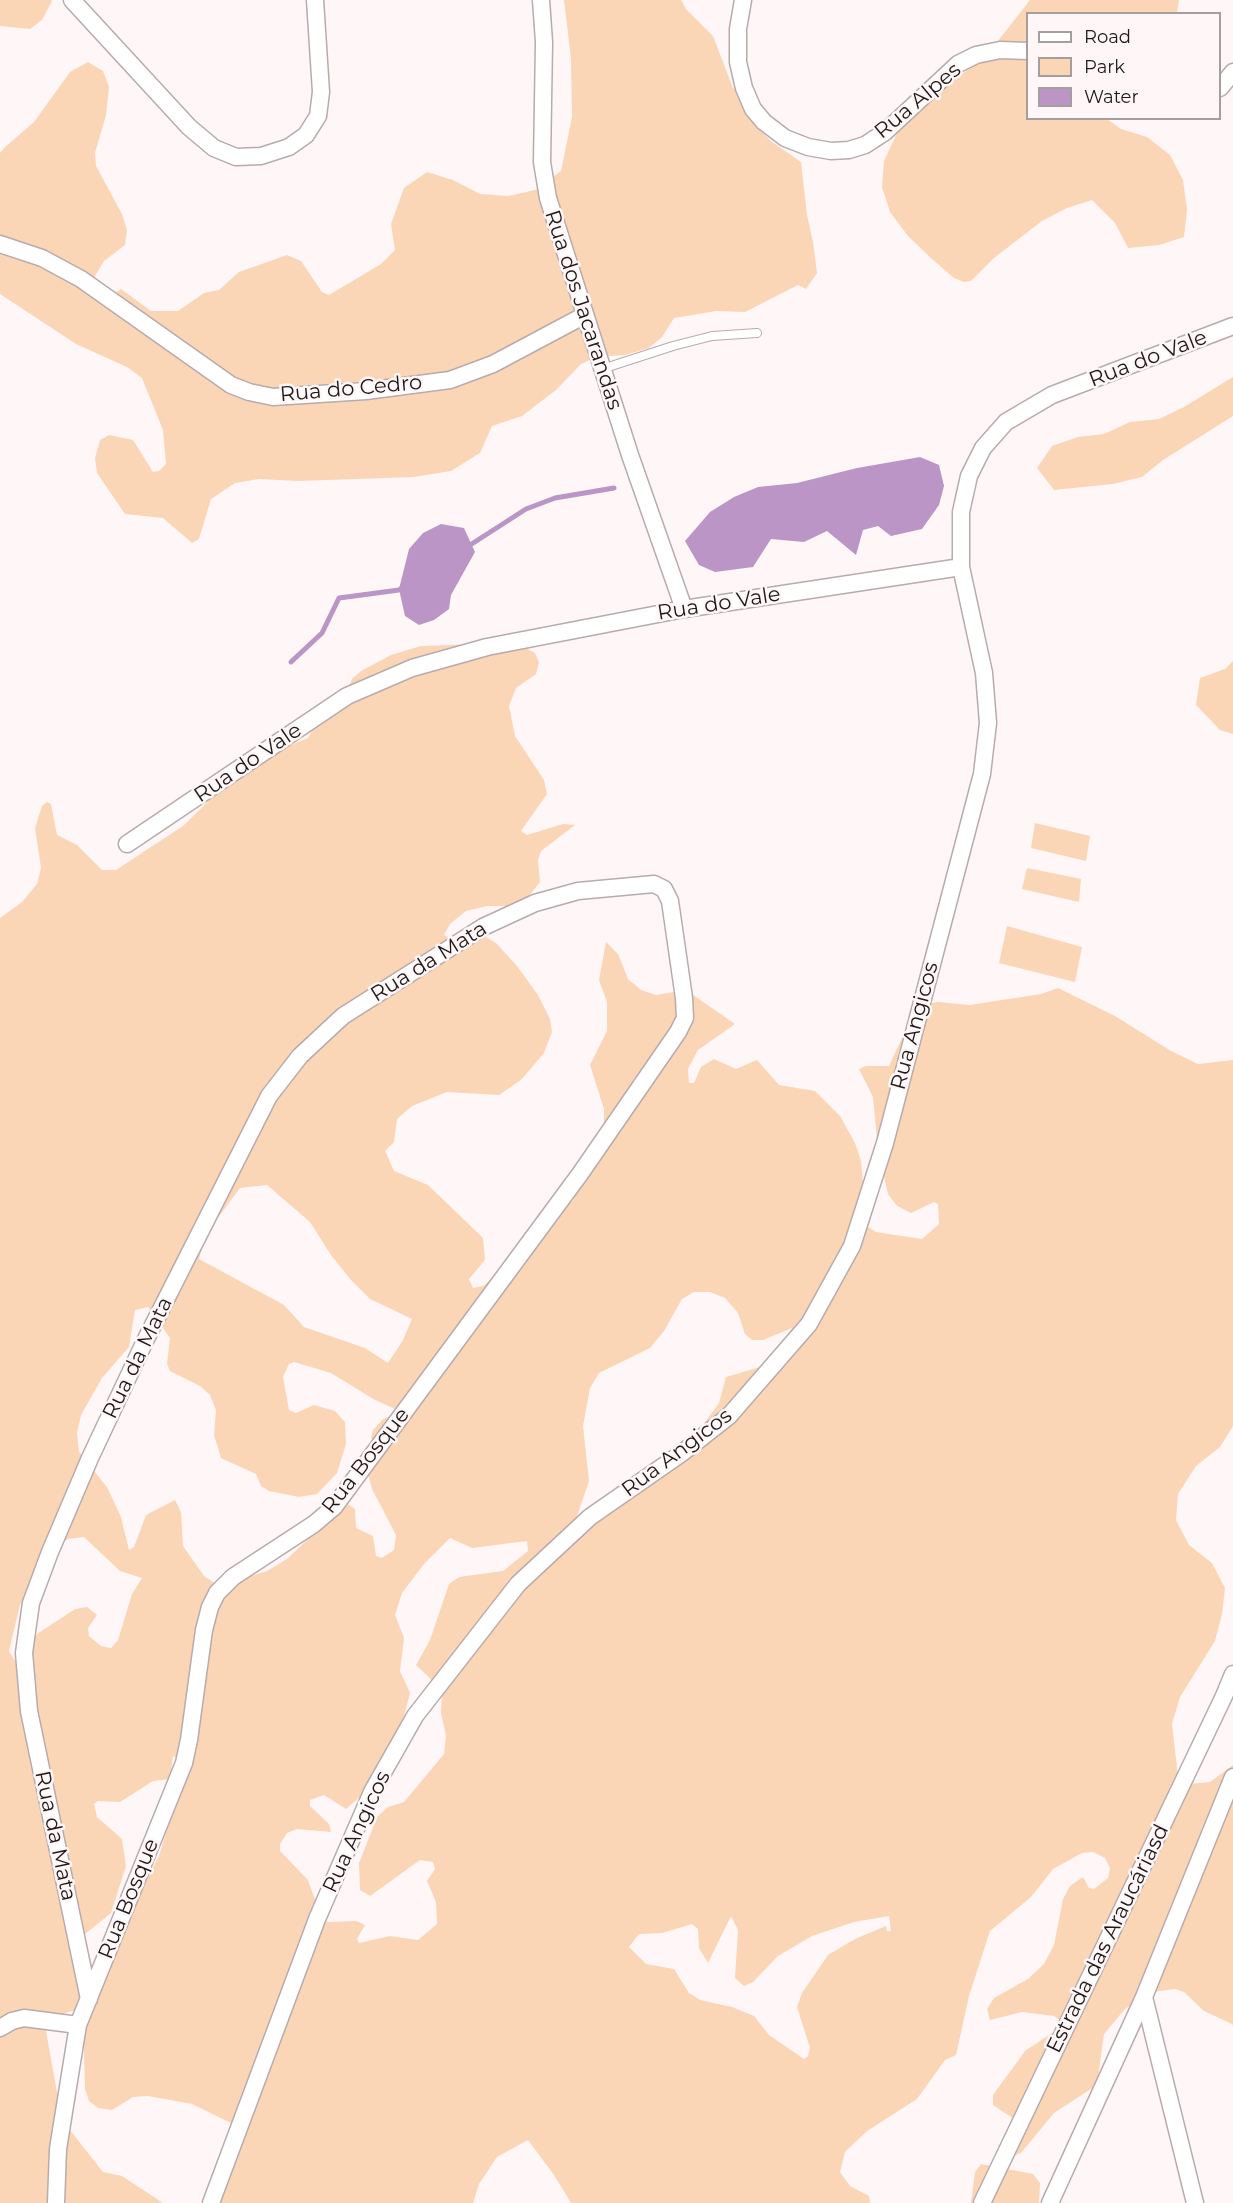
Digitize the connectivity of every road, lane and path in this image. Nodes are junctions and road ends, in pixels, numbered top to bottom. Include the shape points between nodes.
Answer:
1 (72, 0) edge
2 (315, 0) edge
3 (541, 0) edge
4 (743, 0) edge
5 (1026, 51) edge
6 (1233, 72) edge
7 (1221, 87) edge
8 (0, 244) edge
9 (585, 315) junction
10 (1233, 326) edge
11 (757, 333) dead end
12 (601, 369) junction
13 (961, 567) junction
14 (684, 609) junction
15 (127, 844) dead end
16 (578, 891) joint
17 (1233, 1674) edge
18 (1233, 1777) edge
19 (1144, 1997) junction
20 (89, 1999) junction
21 (78, 2025) junction
22 (0, 2028) edge
23 (56, 2203) edge
24 (211, 2203) edge
25 (982, 2203) edge
26 (1050, 2203) edge
27 (1195, 2203) edge

1 - 2 street via 189,127 214,148 237,157 261,156 289,147 306,135 318,116 321,92
3 - 9 street, Rua dos Jacarandas via 542,162 548,198
4 - 5 street, Rua Alpes via 738,62 753,109 785,138 808,147 831,151 866,144 885,132 958,64 1000,50
6 - 7 street
8 - 9 street, Rua do Cedro via 42,258 81,279 231,385 273,397 450,381 493,364
9 - 12 street, Rua dos Jacarandas
10 - 13 street, Rua do Vale via 1052,395 1006,422 983,448 969,476 961,512
11 - 12 lane via 712,336 673,345
12 - 14 street, Rua dos Jacarandas
13 - 14 street, Rua do Vale
13 - 24 street, Rua Angicos via 984,674 988,723 982,774 885,1143 852,1246 809,1324 729,1416 590,1516 518,1584 415,1716 372,1792 317,1919
14 - 15 street, Rua do Vale via 487,647 412,668 347,696
16 - 20 street, Rua da Mata via 535,903 483,927 344,1016 300,1056 269,1096 90,1458 31,1603 24,1653 29,1712
16 - 20 street, Rua Bosque via 654,884 664,889 670,901 685,1018 573,1184 334,1507 233,1577 217,1593 204,1630 184,1763
17 - 25 street, Estrada das Araucáriasd
18 - 19 street
19 - 26 street
19 - 27 street
20 - 21 street, Rua Bosque
21 - 22 street via 24,2018
21 - 23 street, Rua Bosque via 58,2149

